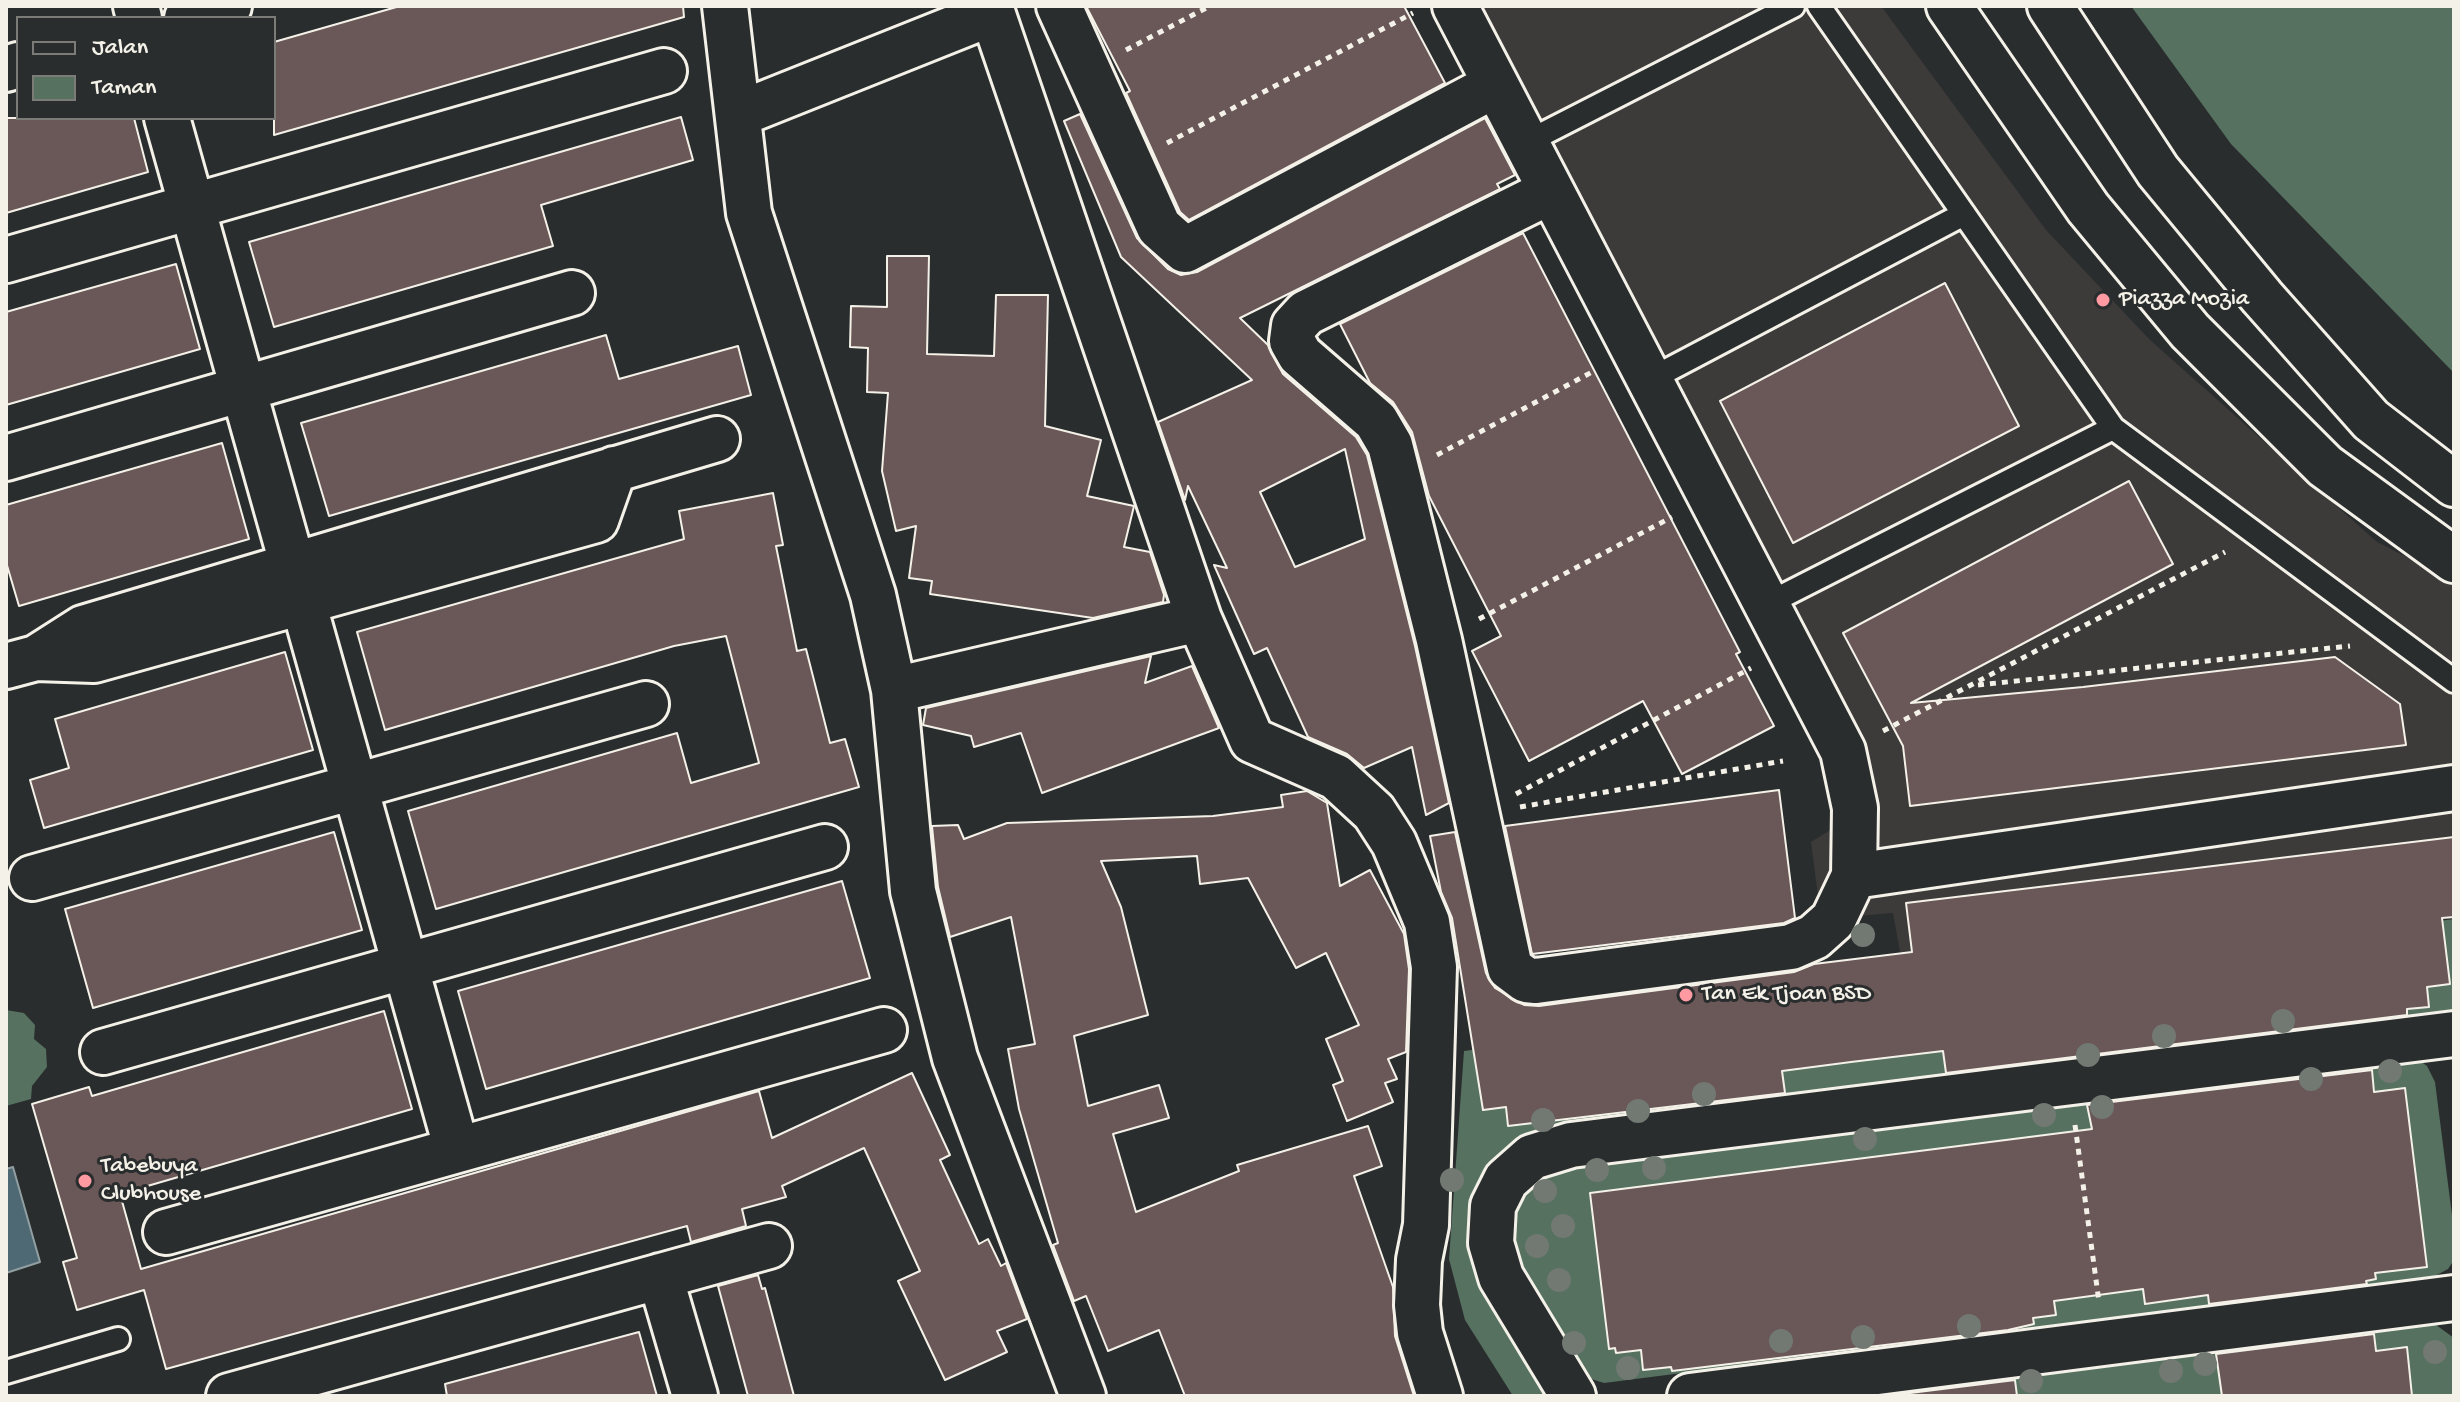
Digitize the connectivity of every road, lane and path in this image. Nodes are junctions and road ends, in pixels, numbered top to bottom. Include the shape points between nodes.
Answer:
1 (229, 6) edge
2 (725, 6) edge
3 (1059, 6) edge
4 (1210, 6) edge
5 (1455, 6) edge
6 (1793, 6) edge
7 (1819, 6) edge
8 (1949, 6) edge
9 (2050, 6) edge
10 (991, 10) edge
11 (194, 16) edge
12 (1407, 16) dead end
13 (1090, 69) junction
14 (664, 71) dead end
15 (1495, 85) junction
16 (739, 114) junction
17 (168, 120) edge
18 (1527, 142) junction
19 (1131, 162) junction
20 (1551, 191) junction
21 (192, 207) junction
22 (1964, 214) junction
23 (6, 260) edge
24 (572, 293) dead end
25 (1604, 365) dead end
26 (1649, 380) junction
27 (243, 389) junction
28 (2371, 420) junction
29 (2113, 428) junction
30 (717, 439) dead end
31 (6, 458) edge
32 (2325, 466) junction
33 (1397, 477) junction
34 (2454, 484) edge
35 (1672, 517) dead end
36 (2256, 536) junction
37 (2454, 560) edge
38 (298, 583) junction
39 (1767, 604) junction
40 (1199, 619) junction
41 (1439, 640) junction
42 (2399, 640) junction
43 (21, 662) edge
44 (1749, 669) dead end
45 (2454, 681) edge
46 (1973, 686) junction
47 (894, 690) junction
48 (646, 704) dead end
49 (1843, 751) junction
50 (1783, 761) dead end
51 (355, 787) junction
52 (2454, 788) edge
53 (1477, 815) junction
54 (825, 847) dead end
55 (1854, 876) junction
56 (32, 878) dead end
57 (405, 966) junction
58 (884, 1030) dead end
59 (2454, 1034) edge
60 (103, 1052) dead end
61 (2070, 1082) junction
62 (457, 1150) junction
63 (166, 1232) dead end
64 (769, 1246) dead end
65 (660, 1276) junction
66 (2454, 1298) edge
67 (118, 1339) dead end
68 (2104, 1342) junction
69 (6, 1372) edge
70 (229, 1396) edge
71 (695, 1396) edge
72 (1083, 1396) edge
73 (1440, 1396) edge
74 (1573, 1396) edge
75 (1690, 1396) edge

1 - 11 street
2 - 16 street
3 - 13 street
4 - 13 path
5 - 15 street
6 - 18 lane
7 - 22 lane
8 - 32 street via 2088,208 2190,331
9 - 28 street via 2158,171
10 - 16 street
10 - 40 street
12 - 19 path
13 - 19 street
14 - 21 street
15 - 18 street
15 - 19 street via 1185,250 1159,227
16 - 47 street via 749,213 873,595
17 - 21 street
18 - 20 street
20 - 26 street
20 - 33 street via 1306,313 1294,326 1292,341 1300,355 1376,421 1390,445
21 - 23 street
21 - 27 street
22 - 26 lane
22 - 29 lane
24 - 27 street
25 - 33 path
26 - 39 street
27 - 31 street
27 - 38 street
28 - 32 street
28 - 34 street
29 - 36 lane
29 - 39 lane
30 - 38 street via 614,469
32 - 37 street
33 - 41 street
35 - 41 path
36 - 42 lane
36 - 46 path
38 - 43 street via 83,628
38 - 51 street
39 - 49 street
40 - 47 street
40 - 73 street via 1252,740 1336,777 1385,825 1432,941 1426,1225 1417,1305
41 - 53 street
42 - 45 lane
42 - 46 path
44 - 53 path
46 - 49 path
47 - 72 street via 913,891 955,1058
48 - 51 street
49 - 55 street via 1855,808
50 - 53 path
51 - 56 street
51 - 57 street
52 - 55 street
53 - 55 street via 1506,960 1526,980 1791,947 1814,937 1833,920
54 - 57 street
57 - 60 street
57 - 62 street
58 - 62 street
59 - 61 street
61 - 68 path
61 - 74 street via 1571,1145 1532,1157 1506,1180 1493,1206 1491,1243 1501,1277
62 - 63 street
64 - 65 street
65 - 70 street
65 - 71 street
66 - 68 street
67 - 69 lane
68 - 75 street

